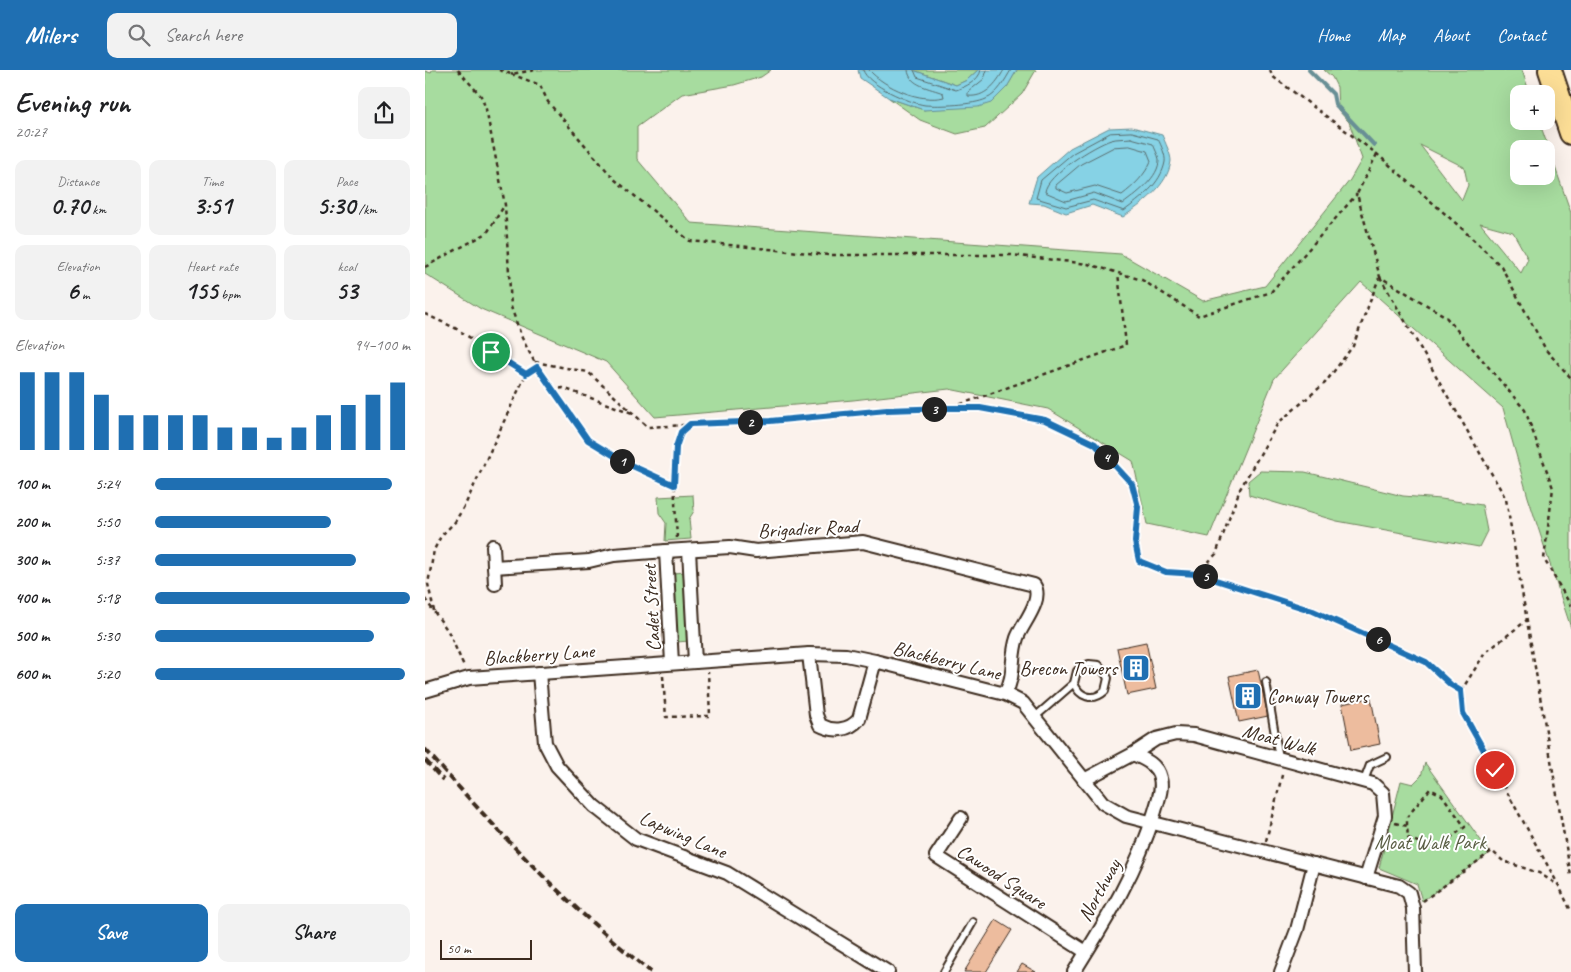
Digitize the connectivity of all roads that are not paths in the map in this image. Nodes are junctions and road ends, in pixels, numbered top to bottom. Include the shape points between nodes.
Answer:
1 (1550, 70) edge
2 (1571, 134) edge
3 (493, 546) dead end
4 (677, 550) junction
5 (494, 566) junction
6 (495, 584) dead end
7 (809, 654) junction
8 (875, 661) junction
9 (695, 662) junction
10 (667, 664) junction
11 (539, 673) junction
12 (1267, 682) dead end
13 (1074, 683) junction
14 (425, 691) edge
15 (1005, 694) junction
16 (1035, 717) junction
17 (1133, 754) junction
18 (1387, 757) dead end
19 (1282, 759) junction
20 (1084, 780) junction
21 (1364, 782) junction
22 (961, 818) dead end
23 (1151, 823) junction
24 (1314, 864) junction
25 (1366, 878) junction
26 (973, 922) dead end
27 (1086, 952) junction
28 (888, 972) edge
29 (944, 972) edge
30 (1074, 972) edge
31 (1281, 972) edge
32 (1415, 972) edge

1 - 2 highway
3 - 5 street
4 - 5 street, Brigadier Road via 614,555 589,561
4 - 9 street, Cadet Street
4 - 10 street, Cadet Street
4 - 15 street, Brigadier Road via 730,547 756,551 863,542 1034,585 1037,594 1018,637 1012,663 1013,676
5 - 6 street
7 - 8 street, Blackberry Lane via 846,655
7 - 8 street via 816,715 820,725 827,729 844,729 859,719
7 - 9 street, Blackberry Lane
8 - 15 street, Blackberry Lane
9 - 10 street, Blackberry Lane
10 - 11 street, Blackberry Lane
11 - 14 street, Blackberry Lane via 469,678
11 - 28 street, Lapwing Lane via 545,743 557,766 595,806 637,839 727,873
12 - 19 lane
13 - 13 lane via 1077,672 1089,664 1099,666 1108,678 1105,691 1095,697 1083,696
13 - 16 lane
15 - 16 street, Blackberry Lane via 1023,703
16 - 20 street, Blackberry Lane
17 - 19 street, Moat Walk via 1156,738 1176,734
17 - 20 street, Moat Walk
17 - 23 street, Northway via 1147,760 1160,776 1162,788
18 - 21 lane via 1370,766
19 - 21 street, Moat Walk
20 - 23 street, Blackberry Lane via 1103,803 1125,816
21 - 25 street, Moat Walk via 1373,784 1383,793 1385,804 1384,820
22 - 27 street, Cawood Square via 936,856
23 - 24 street, Blackberry Lane
23 - 27 street, Northway via 1131,877
24 - 25 street, Blackberry Lane
24 - 31 street via 1297,930
25 - 32 street, Blackberry Lane via 1399,886 1409,893 1413,908
26 - 29 lane
27 - 30 street, Northway

